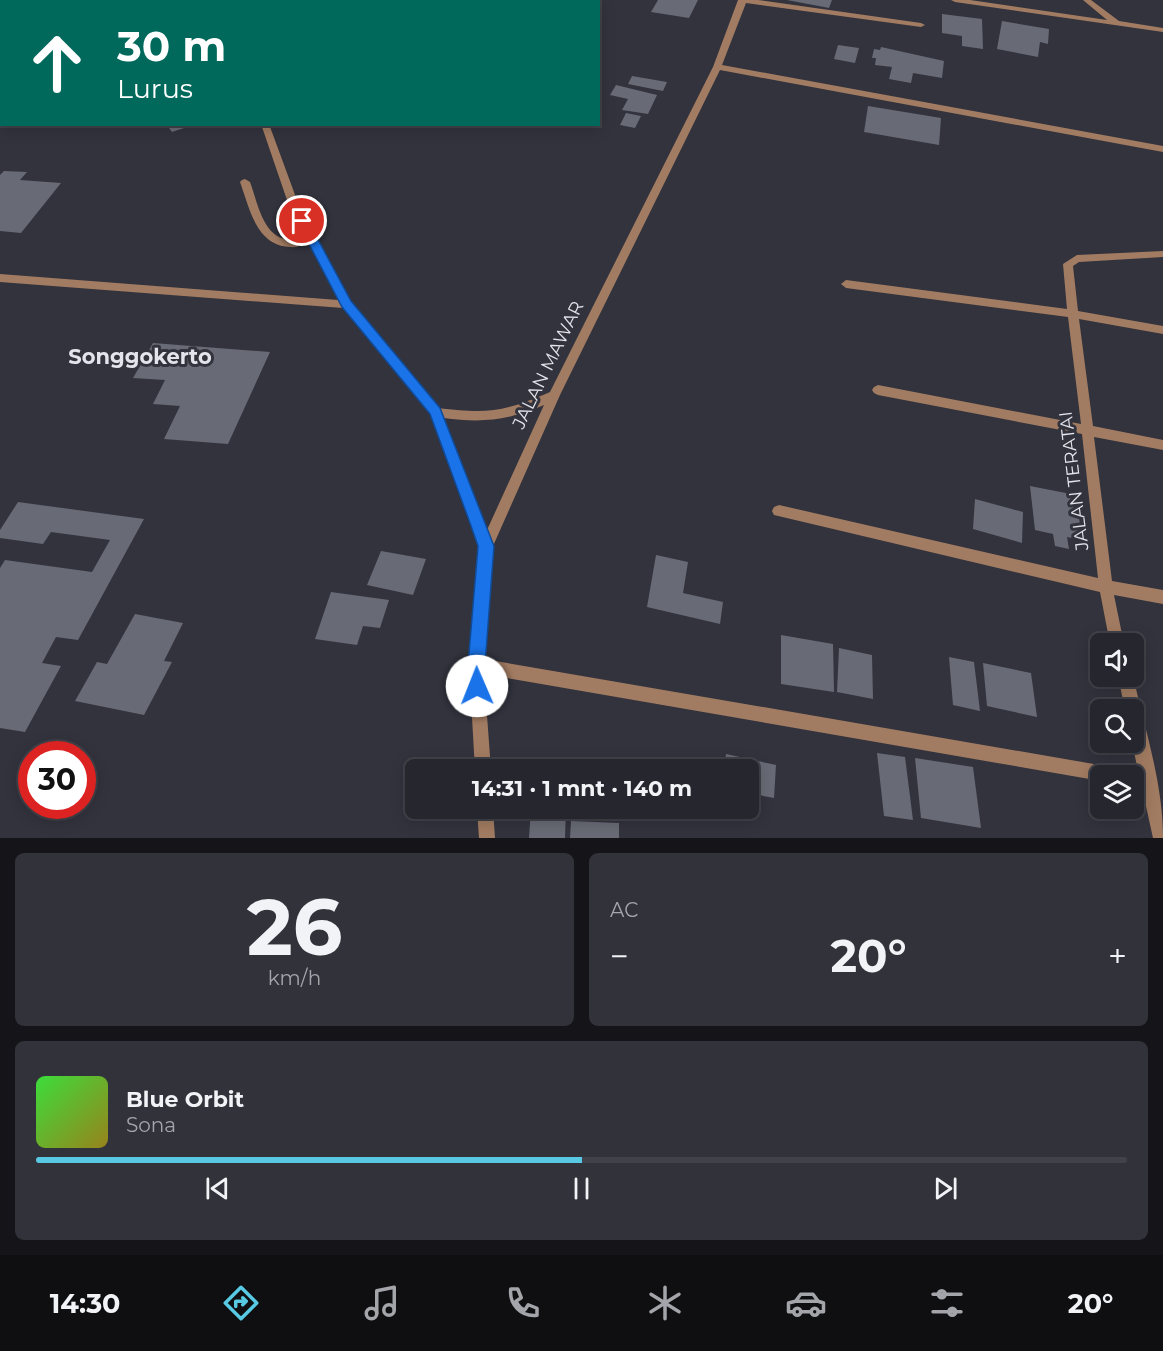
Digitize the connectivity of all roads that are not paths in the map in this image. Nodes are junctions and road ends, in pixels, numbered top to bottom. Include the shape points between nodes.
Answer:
1 (743, 0) edge
2 (955, 0) edge
3 (1087, 0) edge
4 (1117, 24) junction
5 (921, 25) dead end
6 (1163, 30) edge
7 (717, 67) junction
8 (266, 126) edge
9 (1163, 149) edge
10 (245, 182) dead end
11 (312, 239) junction
12 (1163, 254) edge
13 (0, 278) edge
14 (846, 284) dead end
15 (346, 304) junction
16 (1072, 314) junction
17 (1163, 330) edge
18 (878, 390) dead end
19 (554, 395) junction
20 (435, 412) junction
21 (1087, 431) junction
22 (1163, 445) edge
23 (779, 511) dead end
24 (486, 546) junction
25 (1104, 586) junction
26 (1163, 597) edge
27 (1115, 633) edge
28 (476, 665) junction
29 (482, 759) edge
30 (1090, 771) edge
31 (1144, 786) edge
32 (486, 819) edge
33 (487, 838) edge
34 (1161, 838) edge

1 - 5 street
1 - 7 street, JALAN MAWAR
2 - 4 street
3 - 4 street
4 - 6 street
7 - 9 street
7 - 19 street, JALAN MAWAR
8 - 11 street via 292,203
10 - 11 street via 269,237 291,244
11 - 15 street
12 - 16 street, JALAN TERATAI via 1072,261 1068,264
13 - 15 street
14 - 16 street
15 - 20 street
16 - 17 street
16 - 21 street, JALAN TERATAI
18 - 21 street
19 - 20 street via 502,417
19 - 24 street, JALAN MAWAR
20 - 24 street
21 - 22 street
21 - 25 street, JALAN TERATAI
23 - 25 street
24 - 28 street, JALAN MAWAR
25 - 26 street
25 - 27 street, JALAN TERATAI
28 - 29 street, JALAN MAWAR
28 - 30 street
31 - 34 street
32 - 33 street

